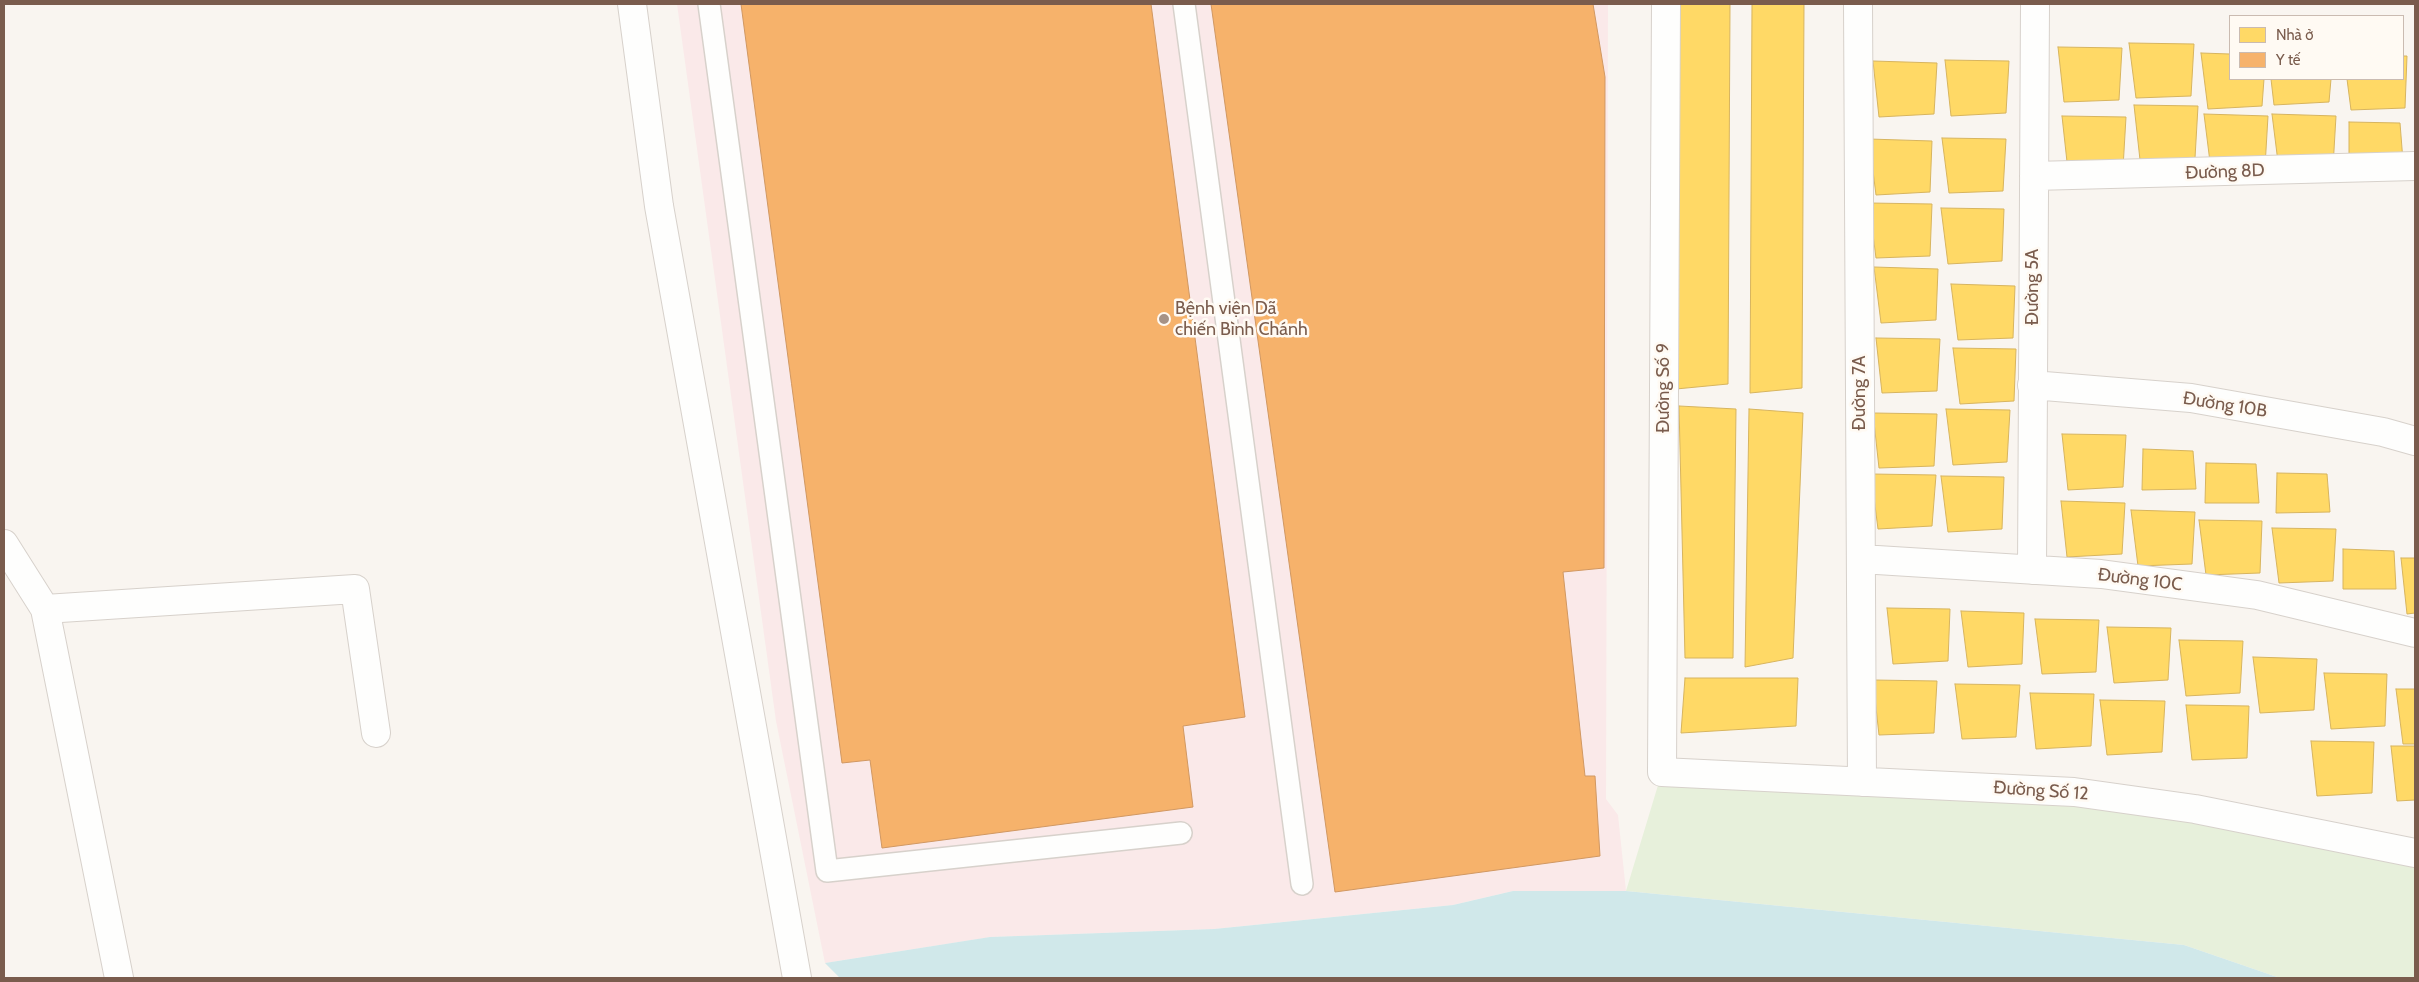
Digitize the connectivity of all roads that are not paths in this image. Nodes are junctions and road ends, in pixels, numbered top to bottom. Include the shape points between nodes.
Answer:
1 (632, 4) edge
2 (709, 4) edge
3 (1184, 4) edge
4 (1666, 4) edge
5 (1858, 4) edge
6 (2035, 4) edge
7 (2415, 166) edge
8 (2034, 176) junction
9 (2032, 385) junction
10 (2415, 441) edge
11 (4, 544) edge
12 (1861, 559) junction
13 (2032, 570) junction
14 (45, 609) junction
15 (2415, 632) edge
16 (376, 734) dead end
17 (1662, 772) joint
18 (1862, 782) junction
19 (1181, 833) dead end
20 (2415, 854) edge
21 (1302, 884) dead end
22 (119, 978) edge
23 (797, 978) edge

1 - 23 street via 659,206
2 - 19 lane via 827,871
3 - 21 lane
4 - 17 street, Đường Số 9
5 - 12 street, Đường 7A
6 - 8 street, Đường 5A
7 - 8 street, Đường 8D
8 - 9 street, Đường 5A
9 - 10 street, Đường 10B via 2190,398 2383,432
9 - 13 street, Đường 5A
11 - 14 street
12 - 13 street, Đường 10C
12 - 18 street, Đường 7A
13 - 15 street, Đường 10C via 2101,574 2257,595
14 - 16 street via 355,589
14 - 22 street
17 - 18 street, Đường Số 12
18 - 20 street, Đường Số 12 via 2074,792 2195,809

